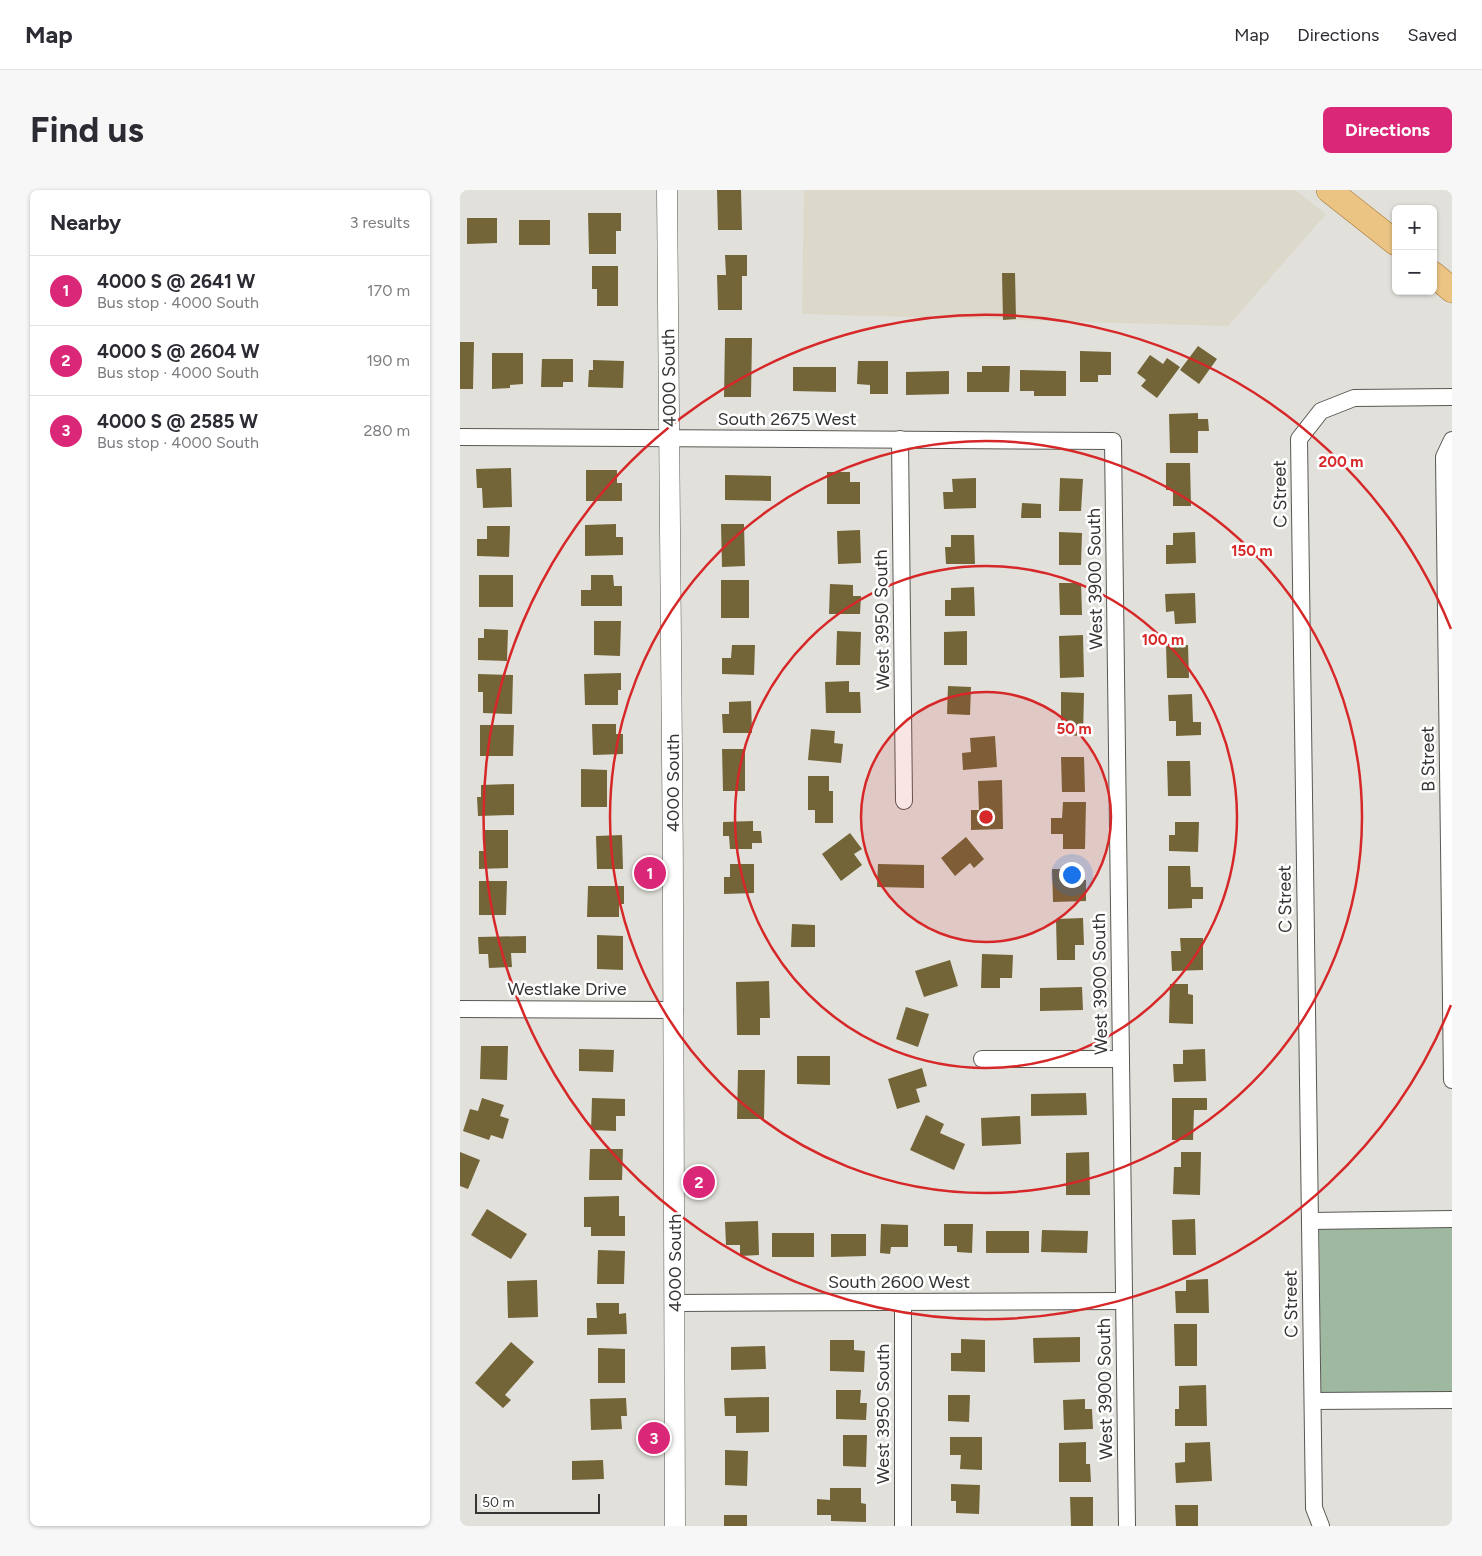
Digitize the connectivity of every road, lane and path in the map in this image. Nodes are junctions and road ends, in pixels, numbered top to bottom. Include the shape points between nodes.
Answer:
1 (666, 190) edge
2 (1329, 190) edge
3 (1392, 241) edge
4 (1437, 277) edge
5 (1452, 290) edge
6 (1452, 398) edge
7 (460, 437) edge
8 (670, 438) junction
9 (900, 440) junction
10 (1452, 440) edge
11 (1114, 441) joint
12 (904, 801) dead end
13 (460, 1008) edge
14 (675, 1010) junction
15 (982, 1059) dead end
16 (1121, 1059) junction
17 (1452, 1080) edge
18 (1452, 1219) edge
19 (1310, 1221) junction
20 (1124, 1301) junction
21 (903, 1302) junction
22 (675, 1303) junction
23 (1452, 1400) edge
24 (1313, 1401) junction
25 (675, 1526) edge
26 (903, 1526) edge
27 (1127, 1526) edge
28 (1321, 1526) edge

1 - 8 street, 4000 South
2 - 3 main road
4 - 5 main road
6 - 19 street, C Street via 1354,398 1321,411 1299,439
7 - 8 street, South 2675 West
8 - 9 street, South 2675 West
8 - 14 street, 4000 South
9 - 11 street, South 2675 West
9 - 12 street, West 3950 South
10 - 17 street, B Street via 1444,457
11 - 16 street, West 3900 South
13 - 14 street, Westlake Drive
14 - 22 street, 4000 South
15 - 16 street
16 - 20 street, West 3900 South
18 - 19 street
19 - 24 street, C Street
20 - 21 street, South 2600 West
20 - 27 street, West 3900 South
21 - 22 street, South 2600 West
21 - 26 street, West 3950 South
22 - 25 street, 4000 South
23 - 24 street
24 - 28 street, C Street via 1314,1508

